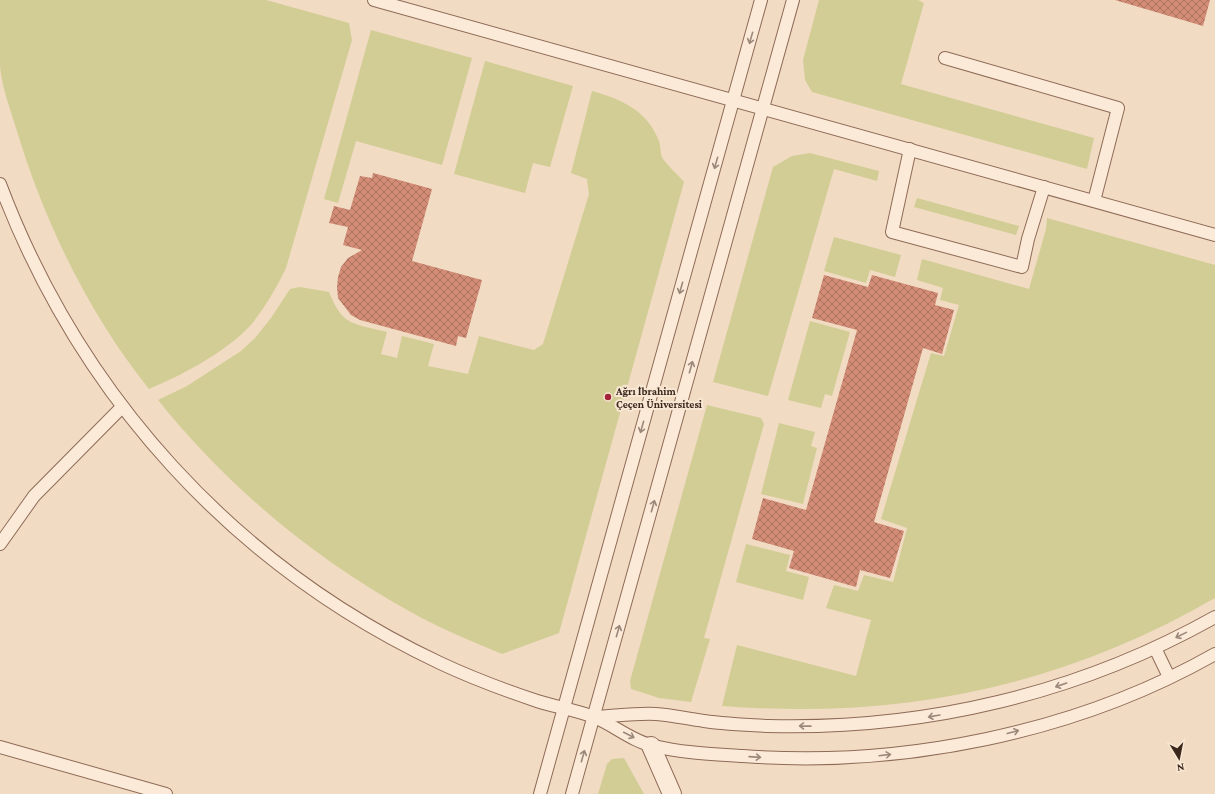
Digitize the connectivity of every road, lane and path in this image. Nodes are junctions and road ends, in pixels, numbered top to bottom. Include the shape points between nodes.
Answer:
1 (374, 0) edge
2 (761, 0) edge
3 (793, 0) edge
4 (945, 58) dead end
5 (733, 100) junction
6 (763, 108) junction
7 (910, 150) junction
8 (0, 184) edge
9 (1044, 187) junction
10 (1094, 201) junction
11 (1215, 234) edge
12 (122, 407) junction
13 (0, 544) edge
14 (1215, 617) edge
15 (1156, 648) junction
16 (1215, 654) edge
17 (1169, 677) junction
18 (564, 709) junction
19 (594, 717) junction
20 (651, 746) junction
21 (0, 747) edge
22 (166, 794) edge
23 (540, 794) edge
24 (572, 794) edge
25 (672, 794) edge

1 - 5 lane
2 -> 5 lane
3 - 6 lane
4 - 10 lane via 1118,108
5 - 6 lane
5 -> 18 lane
6 - 7 lane
19 -> 6 lane
7 - 9 lane
7 - 9 lane via 892,232 1022,267
8 - 12 lane via 34,264 58,311
9 - 10 lane
10 - 11 lane
12 - 13 lane via 34,496
12 - 18 lane via 179,474 222,517 262,552 348,614 442,664 491,685
14 -> 15 lane
15 - 17 lane
15 -> 19 lane via 1040,692 986,706 877,723 766,726 656,714
16 - 17 lane
20 -> 17 lane via 708,754 772,758 880,755 937,748 994,738 1049,723 1104,705
18 - 19 lane
18 - 23 lane
19 -> 20 lane
24 -> 19 lane
20 - 25 street
21 - 22 lane

